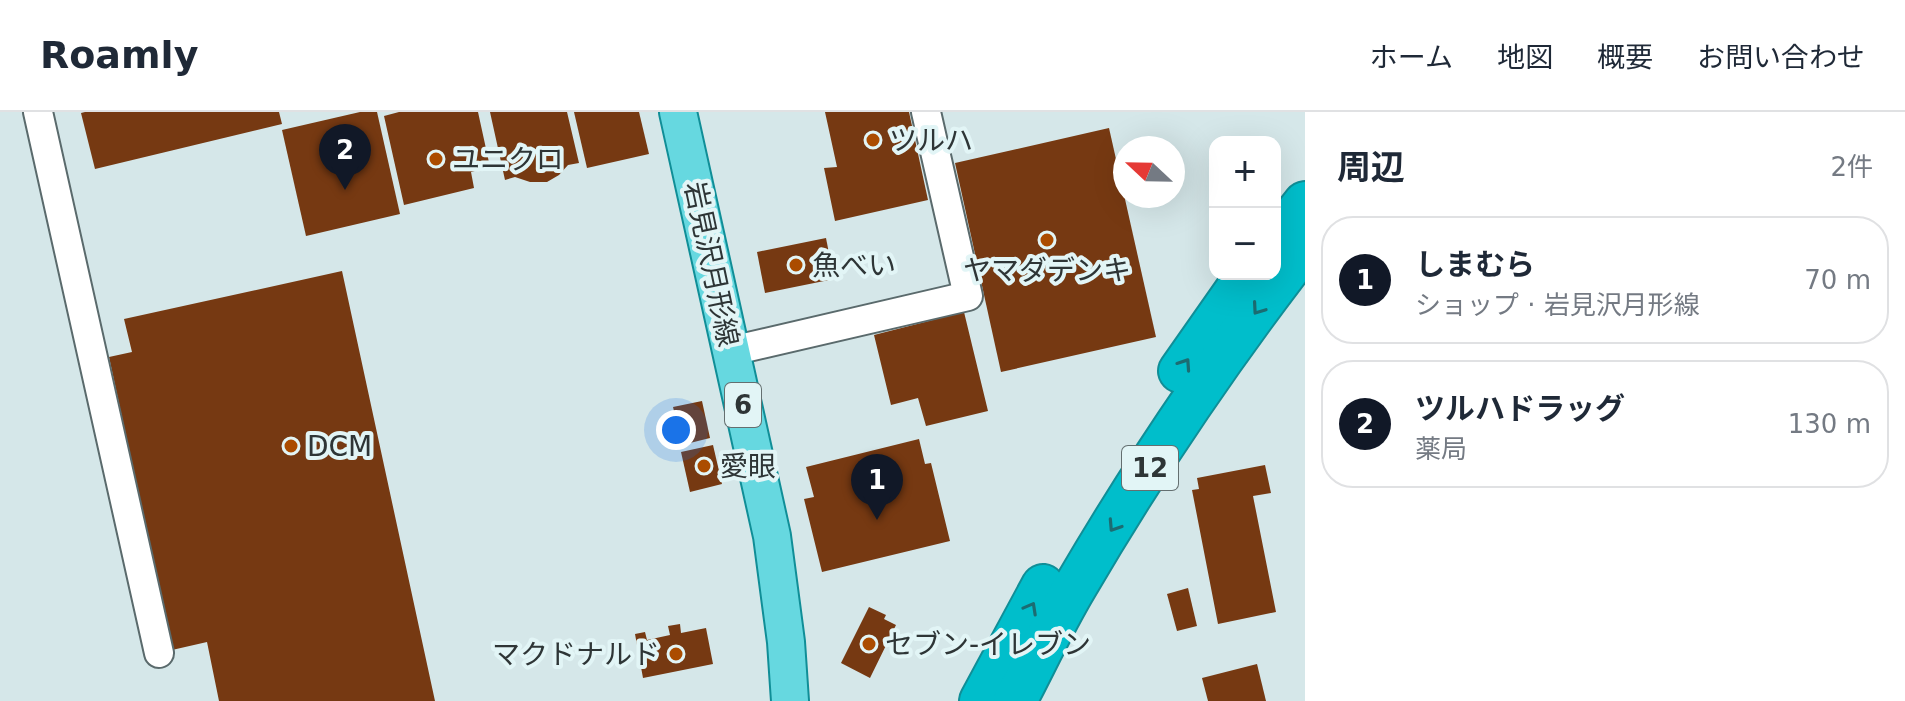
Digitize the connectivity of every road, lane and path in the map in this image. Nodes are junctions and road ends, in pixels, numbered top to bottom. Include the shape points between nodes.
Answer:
1 (38, 112) edge
2 (678, 112) edge
3 (926, 112) edge
4 (1305, 203) edge
5 (1281, 233) edge
6 (1305, 247) edge
7 (1243, 280) edge
8 (731, 351) junction
9 (159, 653) dead end
10 (790, 701) edge
11 (981, 701) edge
12 (1015, 701) edge

1 - 9 street
2 - 8 main road, 岩見沢月形線 / 6
3 - 8 street via 968,296
4 - 5 highway
6 -> 12 highway, 12 via 1174,429 1075,588
11 -> 7 highway, 12 via 1050,573
8 - 10 main road, 岩見沢月形線 / 6 via 772,536

